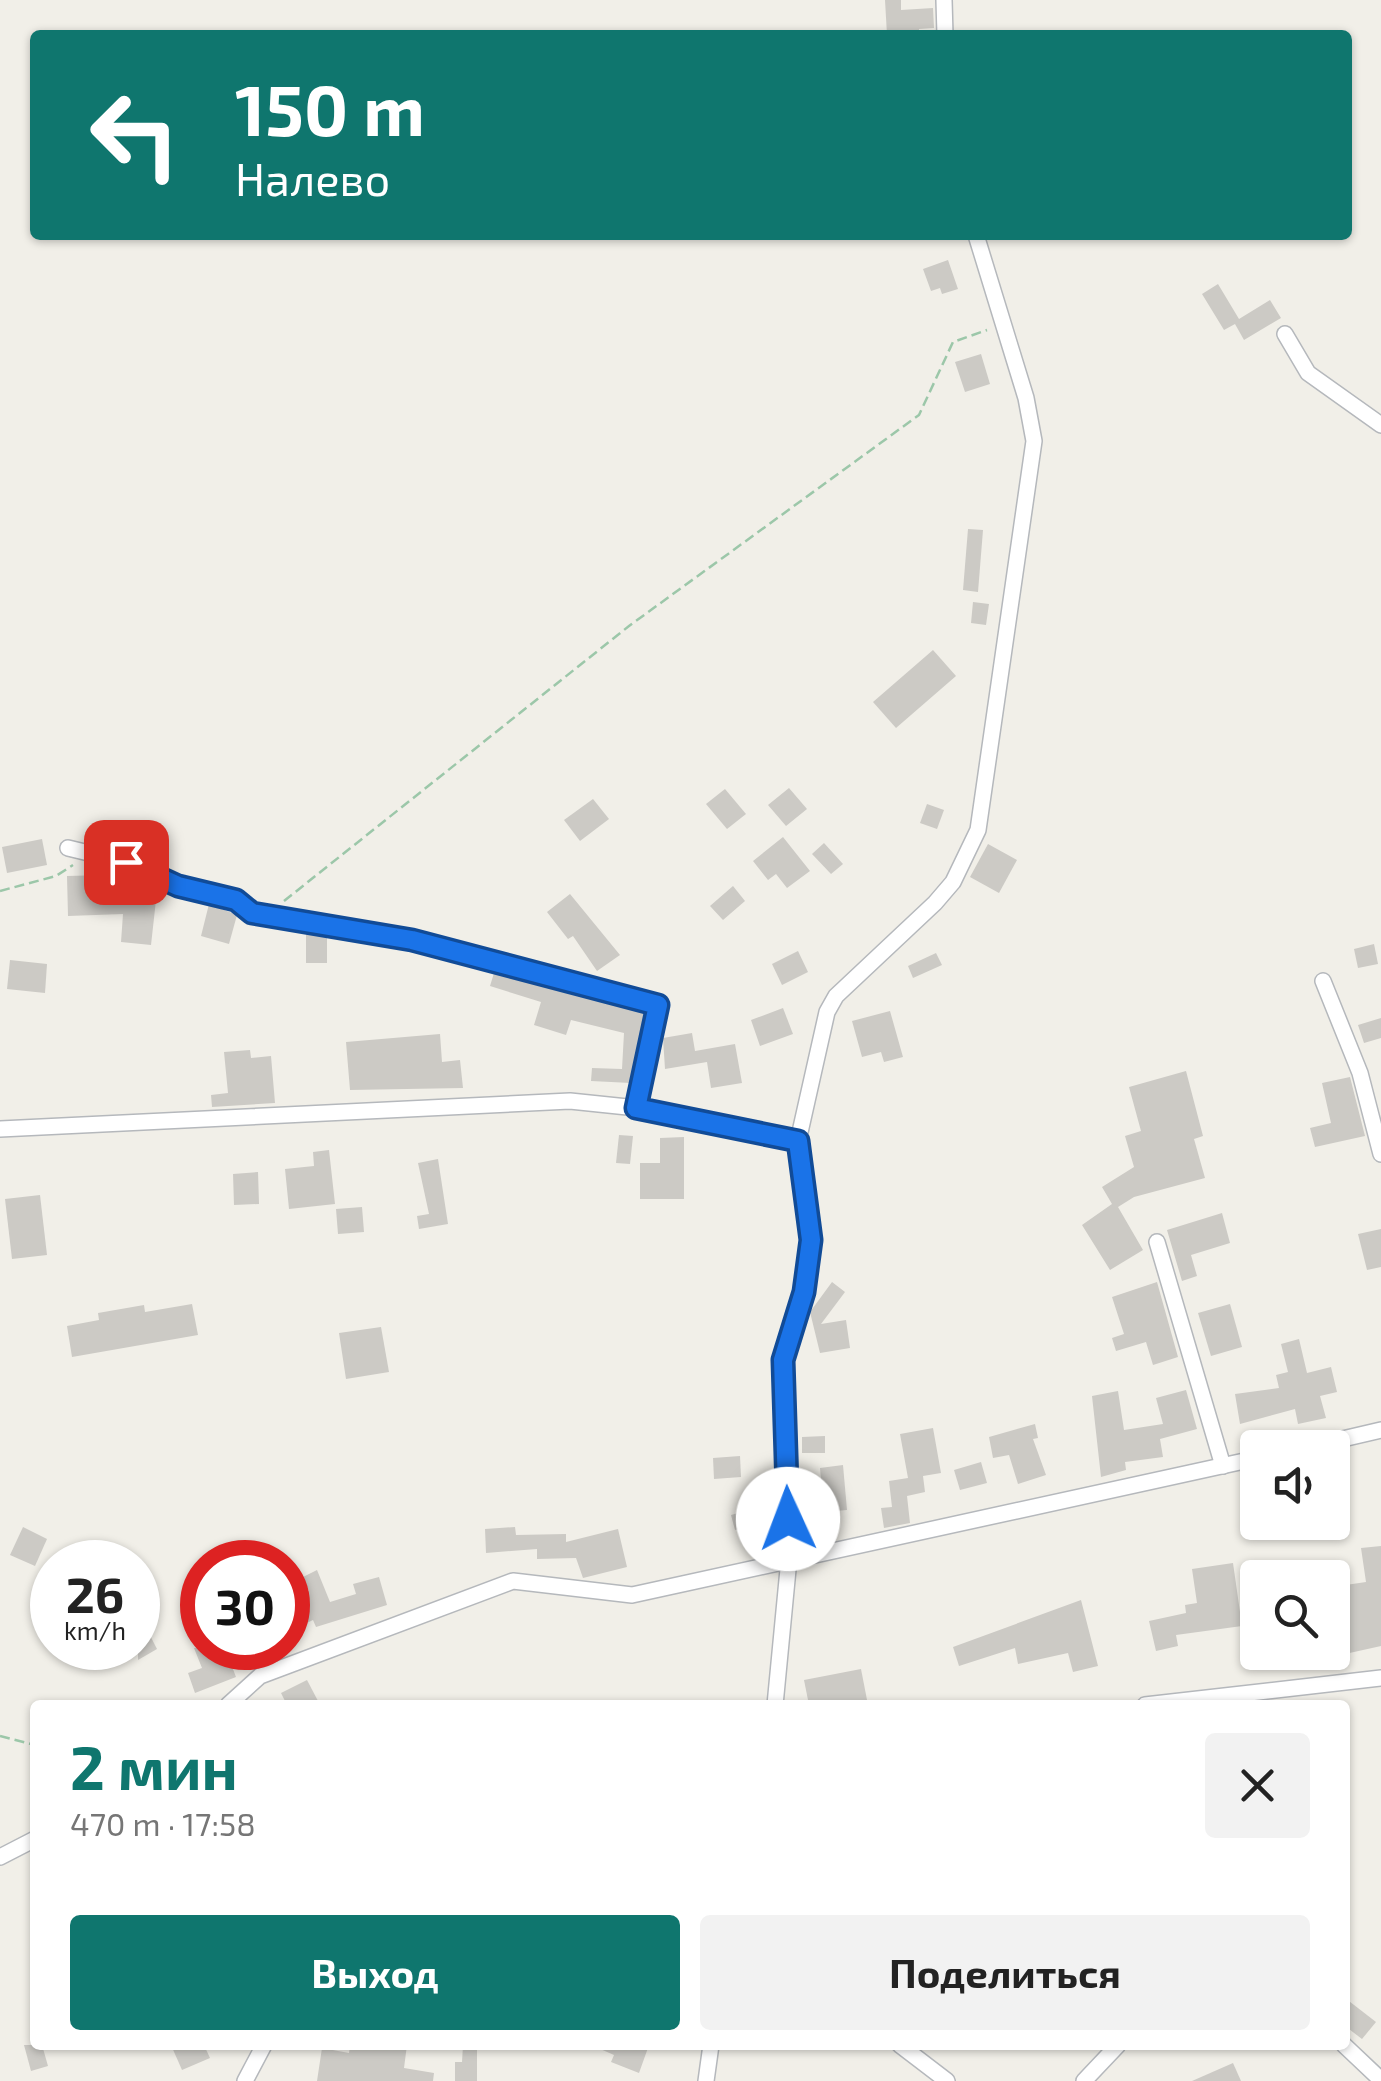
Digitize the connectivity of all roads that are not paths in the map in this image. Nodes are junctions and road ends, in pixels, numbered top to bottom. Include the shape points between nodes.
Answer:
1 (944, 0) edge
2 (945, 30) edge
3 (978, 240) edge
4 (1286, 334) dead end
5 (1381, 424) edge
6 (68, 848) dead end
7 (1322, 981) dead end
8 (636, 1108) junction
9 (0, 1129) edge
10 (798, 1141) junction
11 (1381, 1154) edge
12 (1157, 1242) dead end
13 (1381, 1430) edge
14 (1350, 1437) edge
15 (1240, 1462) edge
16 (1223, 1466) junction
17 (789, 1558) junction
18 (1381, 1678) edge
19 (234, 1700) edge
20 (775, 1700) edge
21 (1210, 1700) edge
22 (30, 1842) edge
23 (0, 1857) edge
24 (261, 2050) edge
25 (710, 2050) edge
26 (907, 2050) edge
27 (1113, 2050) edge
28 (1349, 2050) edge
29 (1381, 2080) edge
30 (245, 2081) edge
31 (706, 2081) edge
32 (948, 2081) edge
33 (1084, 2081) edge

1 - 2 street
3 - 10 street via 1034,441 978,830 953,882 847,982 827,1012
4 - 5 street via 1308,373
6 - 8 street via 236,900 252,913 412,940 658,1005
7 - 11 street via 1360,1074
8 - 9 street via 570,1101
8 - 10 street
10 - 17 street via 811,1240 783,1360
12 - 16 street
13 - 14 street
15 - 16 street
16 - 17 street
17 - 19 street via 632,1594 514,1581 260,1676
17 - 20 street
18 - 21 street
22 - 23 street
24 - 30 street
25 - 31 street
26 - 32 street
27 - 33 street
28 - 29 street

